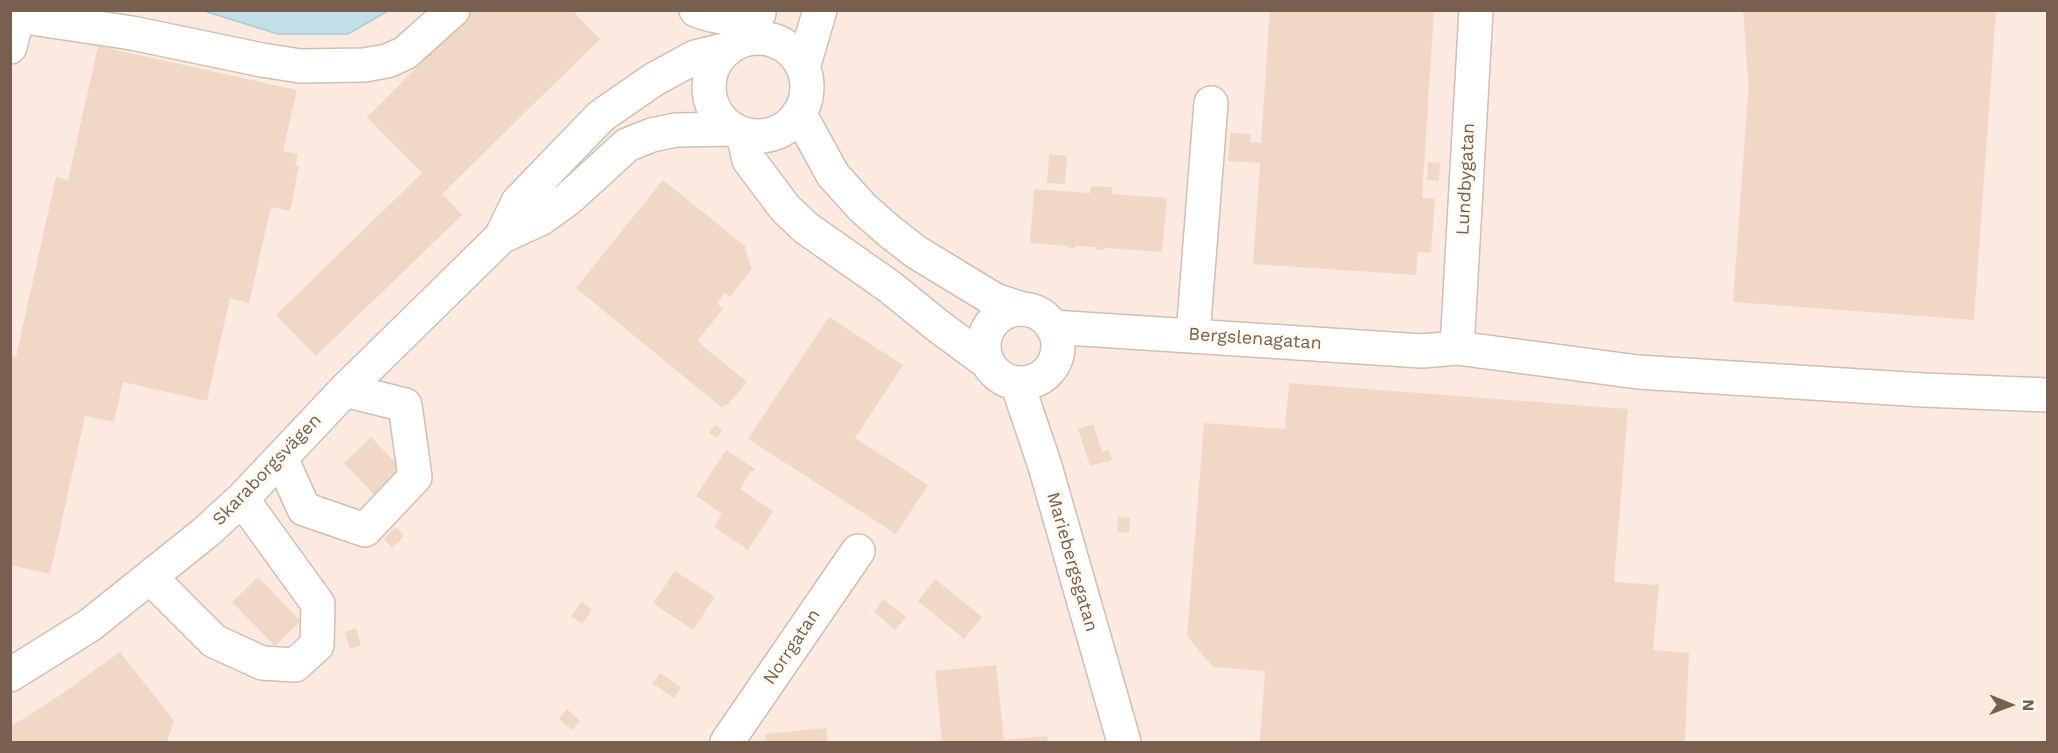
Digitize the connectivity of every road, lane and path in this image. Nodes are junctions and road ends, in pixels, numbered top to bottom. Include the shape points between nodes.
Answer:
1 (453, 10) edge
2 (696, 10) edge
3 (820, 10) edge
4 (1476, 10) edge
5 (16, 25) edge
6 (748, 28) edge
7 (803, 68) junction
8 (1211, 103) dead end
9 (799, 113) junction
10 (738, 131) junction
11 (501, 237) junction
12 (1022, 309) junction
13 (1052, 327) junction
14 (1193, 335) junction
15 (1457, 348) junction
16 (987, 362) junction
17 (1017, 383) junction
18 (345, 390) junction
19 (2048, 395) edge
20 (280, 458) junction
21 (242, 499) junction
22 (858, 551) dead end
23 (151, 578) junction
24 (10, 675) edge
25 (727, 742) edge
26 (1124, 742) edge

1 - 5 street via 405,53 364,65 300,66 132,33
2 - 6 street via 730,18
3 - 7 street
4 - 15 street, Lundbygatan
6 - 7 street via 790,49
6 - 10 street via 714,65 709,85 718,115
6 - 11 street, Skaraborgsvägen via 653,80 601,116 518,202
7 - 9 street via 806,96
8 - 14 street
9 - 10 street via 775,133 764,136
9 - 12 street via 833,175 880,224 916,252 995,300
10 - 11 street, Skaraborgsvägen via 676,130 627,145 540,219
10 - 16 street via 749,160 785,208 806,228
11 - 18 street, Skaraborgsvägen
12 - 13 street via 1044,318
12 - 16 street via 1004,313 990,325 984,337
13 - 14 street, Bergslenagatan
13 - 17 street via 1057,353 1052,366 1031,382
14 - 15 street, Bergslenagatan via 1422,351
15 - 19 street, Bergslenagatan via 1638,372
16 - 17 street via 1005,380
17 - 26 street, Mariebergsgatan via 1045,466
18 - 20 street, Skaraborgsvägen
18 - 20 street via 405,405 415,477 401,492 364,530 304,509
20 - 21 street, Skaraborgsvägen
21 - 23 street, Skaraborgsvägen
21 - 23 street via 318,604 317,645 295,665 262,663 214,641
22 - 25 street, Norrgatan
23 - 24 street, Skaraborgsvägen via 90,625

